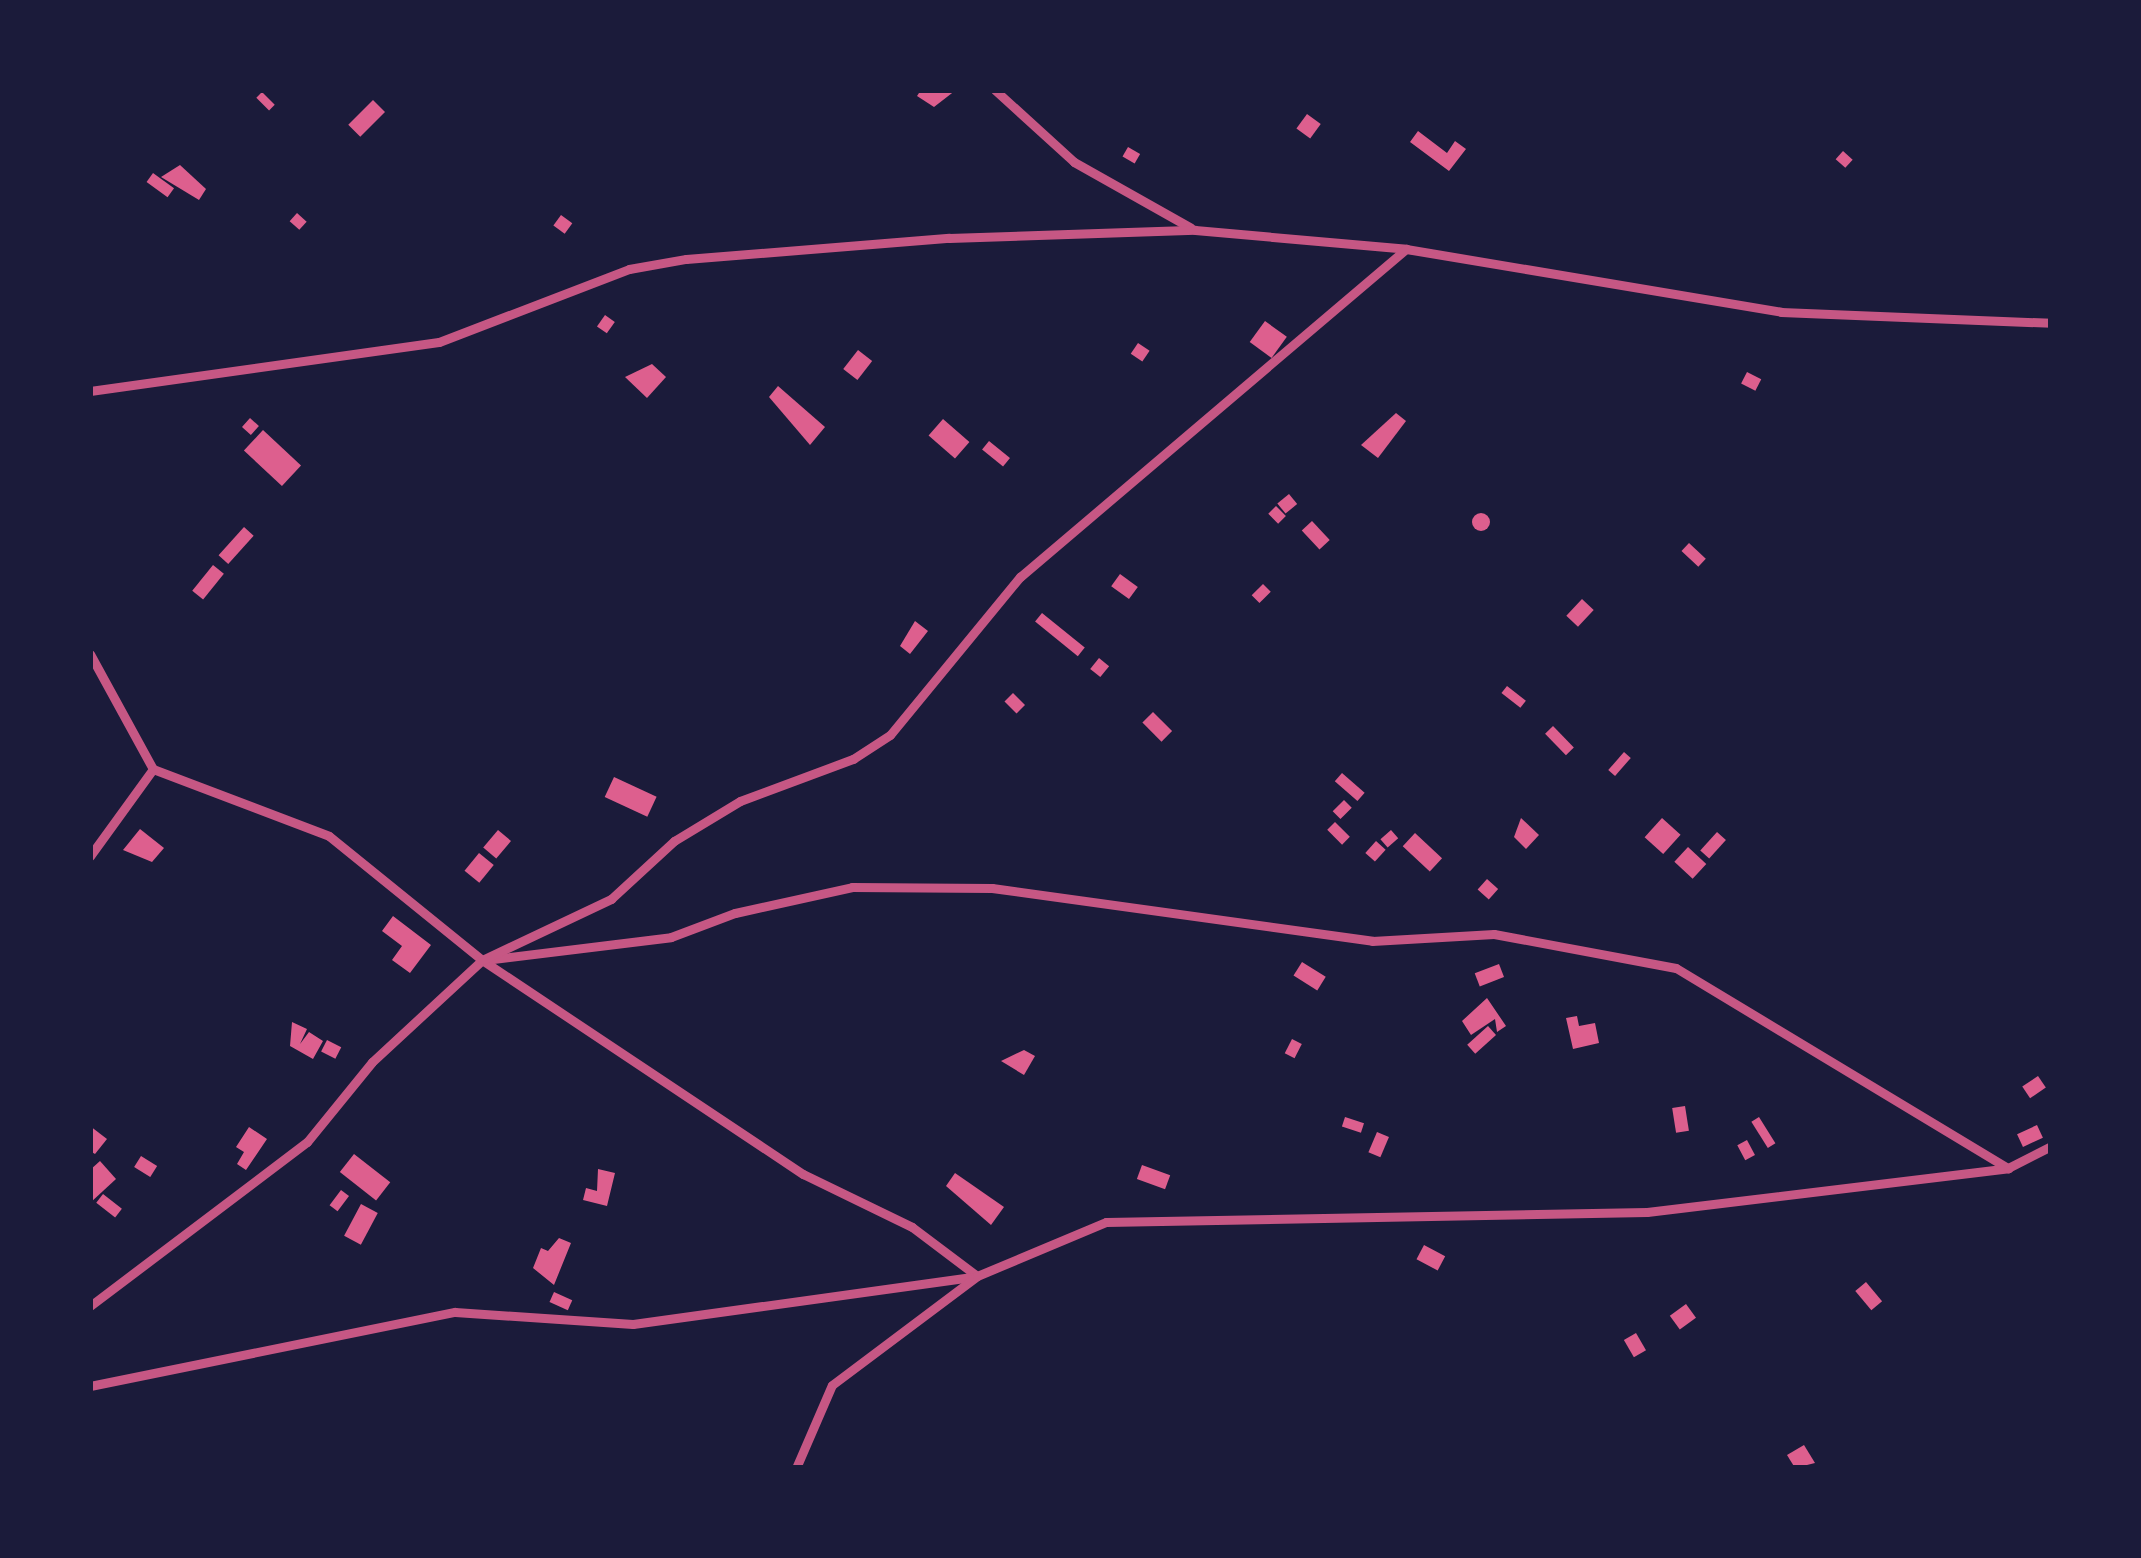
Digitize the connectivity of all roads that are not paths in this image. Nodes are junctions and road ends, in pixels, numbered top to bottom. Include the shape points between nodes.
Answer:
1 (995, 90) edge
2 (1196, 230) junction
3 (1406, 249) junction
4 (2051, 323) edge
5 (90, 391) edge
6 (90, 654) edge
7 (153, 769) junction
8 (90, 856) edge
9 (482, 960) junction
10 (2051, 1146) edge
11 (2008, 1168) junction
12 (977, 1276) junction
13 (90, 1306) edge
14 (90, 1386) edge
15 (796, 1468) edge

1 - 2 street via 1074,161
2 - 3 street
2 - 5 street via 825,244 686,259 629,269 439,342
3 - 4 street via 1781,311
3 - 9 street via 1020,577 890,736 854,759 740,801 674,841 611,898
6 - 7 street
7 - 8 street
7 - 9 street via 328,836
9 - 11 street via 671,937 735,913 853,887 992,888 1372,941 1494,934 1676,968
9 - 12 street via 803,1174 912,1227
9 - 13 street via 372,1062 308,1142
10 - 11 street
11 - 12 street via 1647,1212 1106,1222
12 - 14 street via 633,1324 455,1312
12 - 15 street via 832,1385

